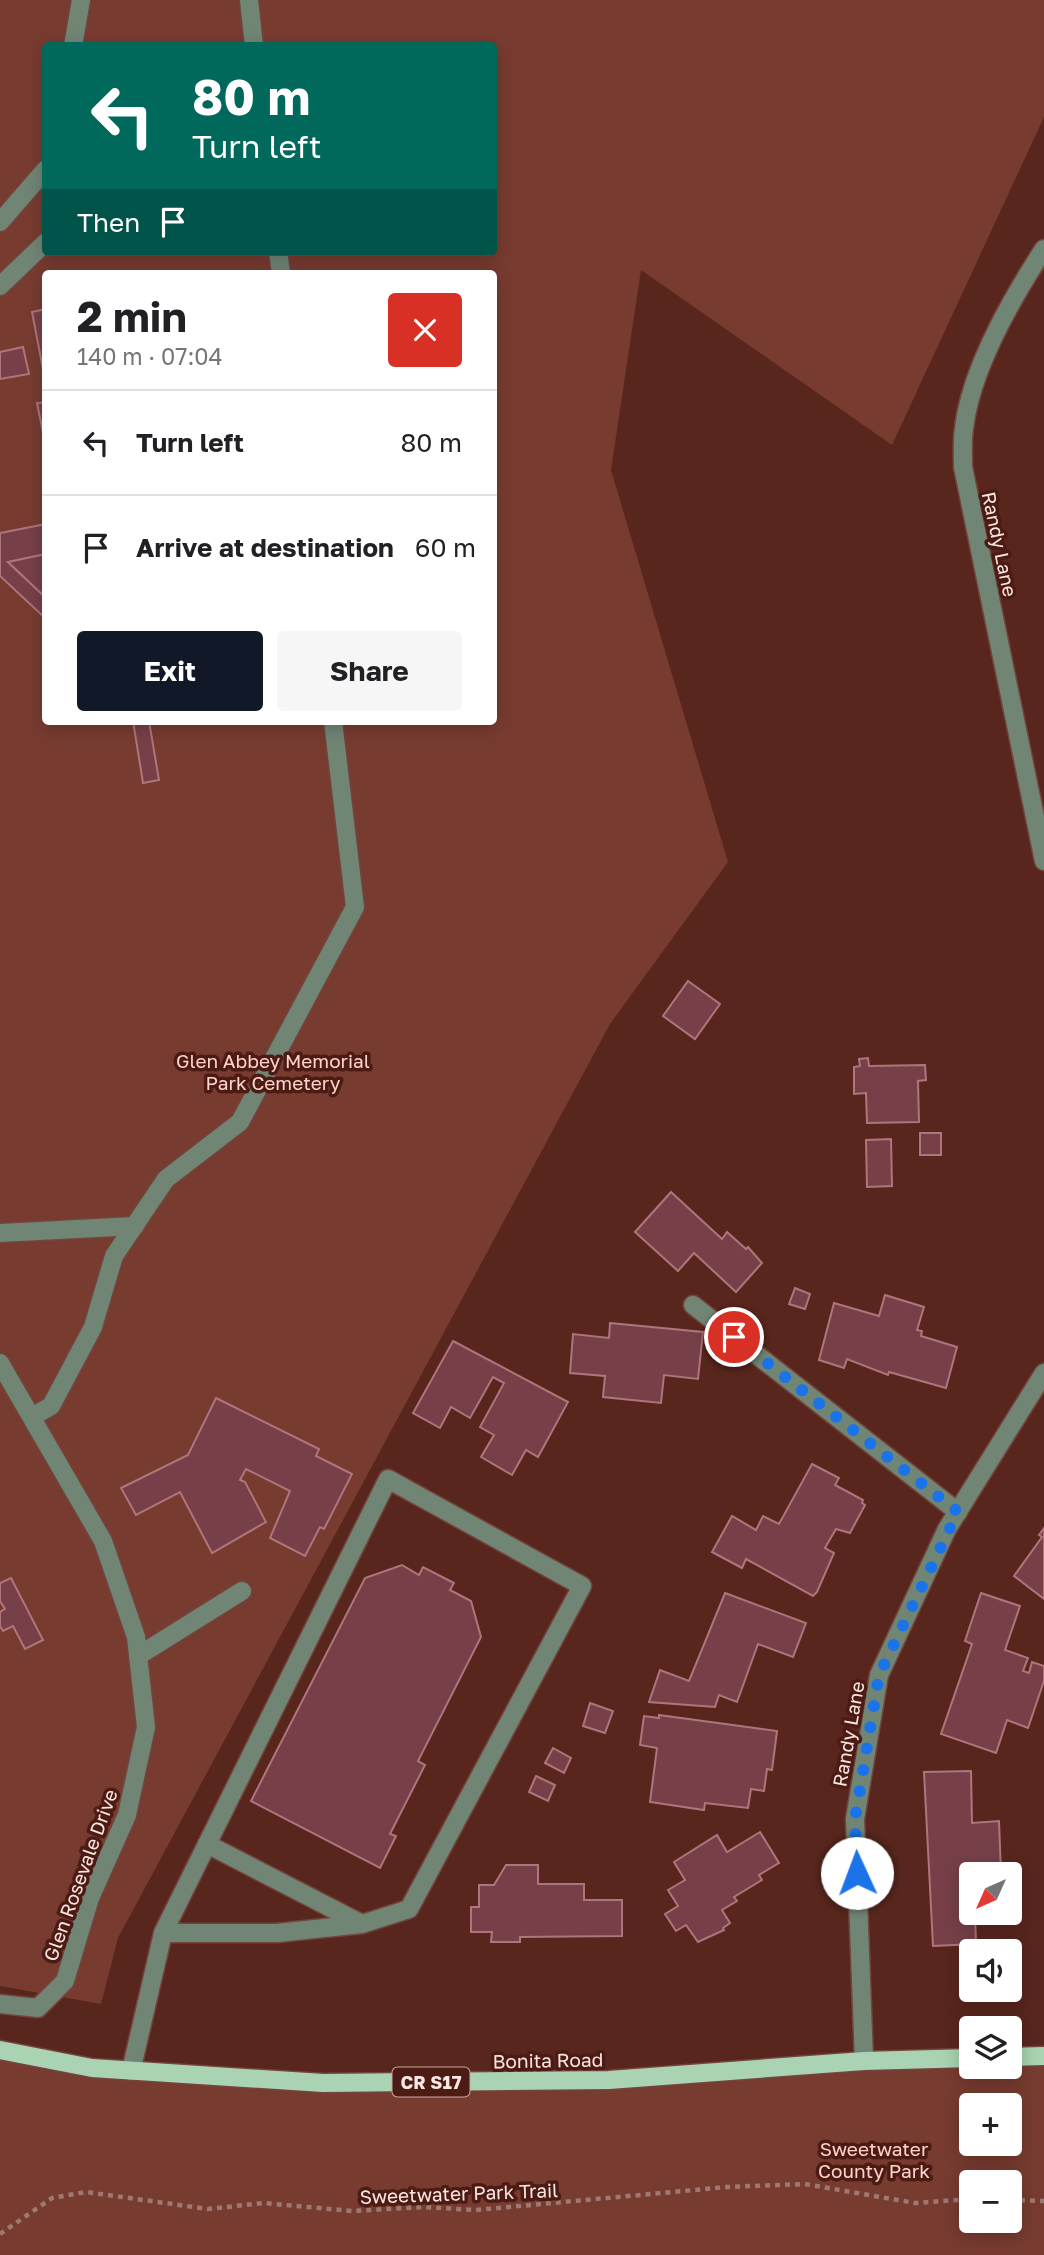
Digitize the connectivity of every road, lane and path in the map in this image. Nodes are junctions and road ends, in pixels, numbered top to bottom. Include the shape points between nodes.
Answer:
1 (81, 0) edge
2 (249, 0) edge
3 (74, 42) edge
4 (254, 42) edge
5 (42, 174) edge
6 (0, 222) edge
7 (42, 246) edge
8 (1044, 249) edge
9 (0, 286) edge
10 (333, 725) edge
11 (1044, 861) edge
12 (135, 1226) junction
13 (0, 1233) edge
14 (693, 1305) dead end
15 (0, 1363) edge
16 (1044, 1373) edge
17 (1038, 1391) edge
18 (32, 1417) junction
19 (958, 1512) junction
20 (242, 1591) dead end
21 (138, 1656) junction
22 (207, 1844) junction
23 (362, 1924) junction
24 (163, 1933) junction
25 (0, 2004) edge
26 (0, 2050) edge
27 (1044, 2056) edge
28 (1022, 2057) edge
29 (959, 2058) edge
30 (863, 2061) junction
31 (131, 2071) junction
32 (959, 2200) edge
33 (1022, 2200) edge
34 (1044, 2201) edge
35 (0, 2234) edge

1 - 3 street
2 - 4 street
5 - 6 street
7 - 9 street
8 - 11 street, Randy Lane via 980,369 964,427 963,467
10 - 12 street via 355,907 240,1122 166,1179
12 - 13 street
12 - 18 street via 114,1256 93,1327 51,1406
14 - 19 street
15 - 18 street, Glen Rosevale Drive
16 - 17 street, Randy Lane
17 - 19 street, Randy Lane
18 - 21 street, Glen Rosevale Drive via 103,1541 136,1637
19 - 30 street, Randy Lane via 879,1675 855,1819
20 - 21 street
21 - 25 street, Glen Rosevale Drive via 146,1727 127,1815 90,1898 65,1981 38,2008
22 - 23 street
22 - 23 street via 388,1479 582,1586 409,1909
22 - 24 street
23 - 24 street via 277,1933
24 - 31 street
26 - 31 main road, Bonita Road / CR S17
27 - 28 main road
29 - 30 main road, Bonita Road / CR S17
30 - 31 main road, Bonita Road / CR S17 via 609,2080 323,2083
32 - 35 path, Sweetwater Park Trail via 915,2203 805,2184 476,2210 352,2211 263,2203 208,2209 86,2192 52,2198
33 - 34 path

